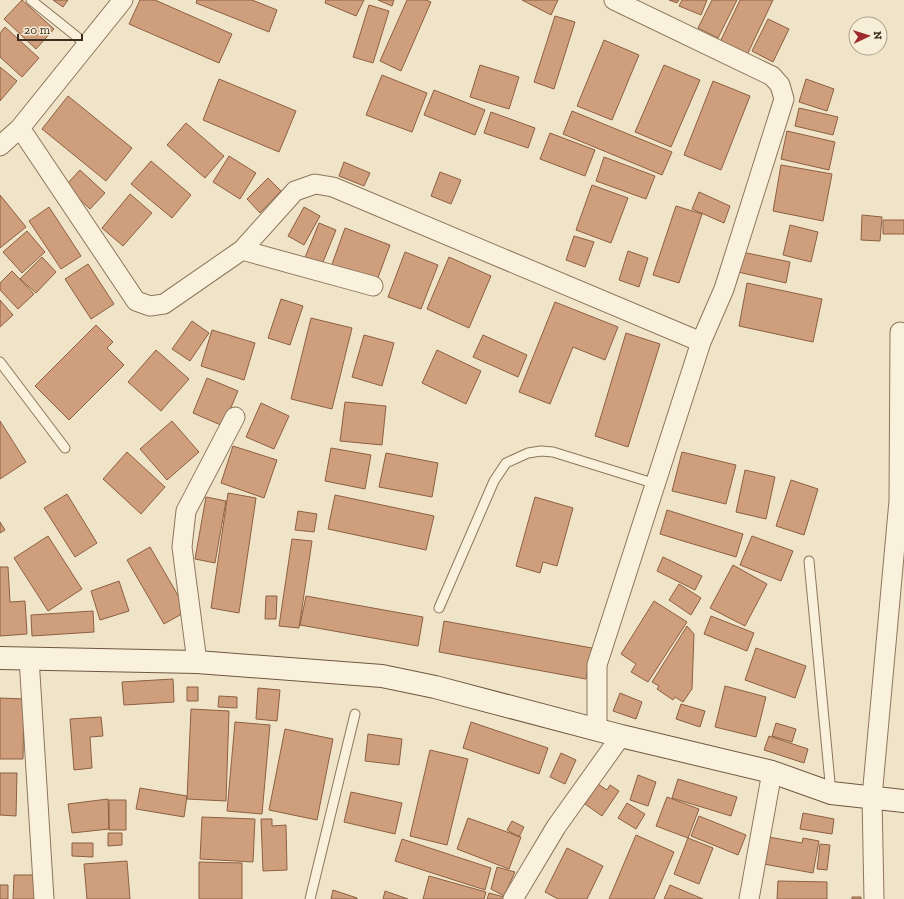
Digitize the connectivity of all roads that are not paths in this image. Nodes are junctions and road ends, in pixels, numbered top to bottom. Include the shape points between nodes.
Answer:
1 (31, 0) edge
2 (123, 0) edge
3 (614, 0) edge
4 (86, 44) junction
5 (20, 128) junction
6 (0, 146) edge
7 (242, 250) junction
8 (373, 286) dead end
9 (900, 332) dead end
10 (701, 342) junction
11 (0, 362) edge
12 (235, 417) dead end
13 (65, 448) dead end
14 (656, 484) junction
15 (901, 501) edge
16 (809, 561) dead end
17 (439, 608) dead end
18 (0, 658) edge
19 (29, 658) junction
20 (197, 662) junction
21 (355, 714) dead end
22 (597, 729) junction
23 (621, 736) junction
24 (772, 772) junction
25 (831, 793) junction
26 (872, 797) junction
27 (904, 801) edge
28 (44, 899) edge
29 (310, 899) edge
30 (513, 899) edge
31 (749, 899) edge
32 (874, 899) edge

1 - 4 lane
2 - 4 street
3 - 10 street via 772,76 780,85 784,99 724,289
4 - 5 street
5 - 6 street
5 - 7 street via 136,301 150,306 164,304
7 - 8 street
7 - 10 street via 296,191 315,184 333,187
9 - 15 street
10 - 14 street
11 - 13 lane
12 - 20 street via 186,511 182,547
14 - 17 lane via 553,452 528,453 506,463 494,481
14 - 22 street via 597,665
15 - 26 street
16 - 25 lane
18 - 19 street
19 - 20 street
19 - 28 street
20 - 22 street via 382,676 435,687
21 - 29 lane
22 - 23 street
23 - 24 street
23 - 30 street via 556,827
24 - 25 street
24 - 31 street
25 - 26 street
26 - 27 street
26 - 32 street

